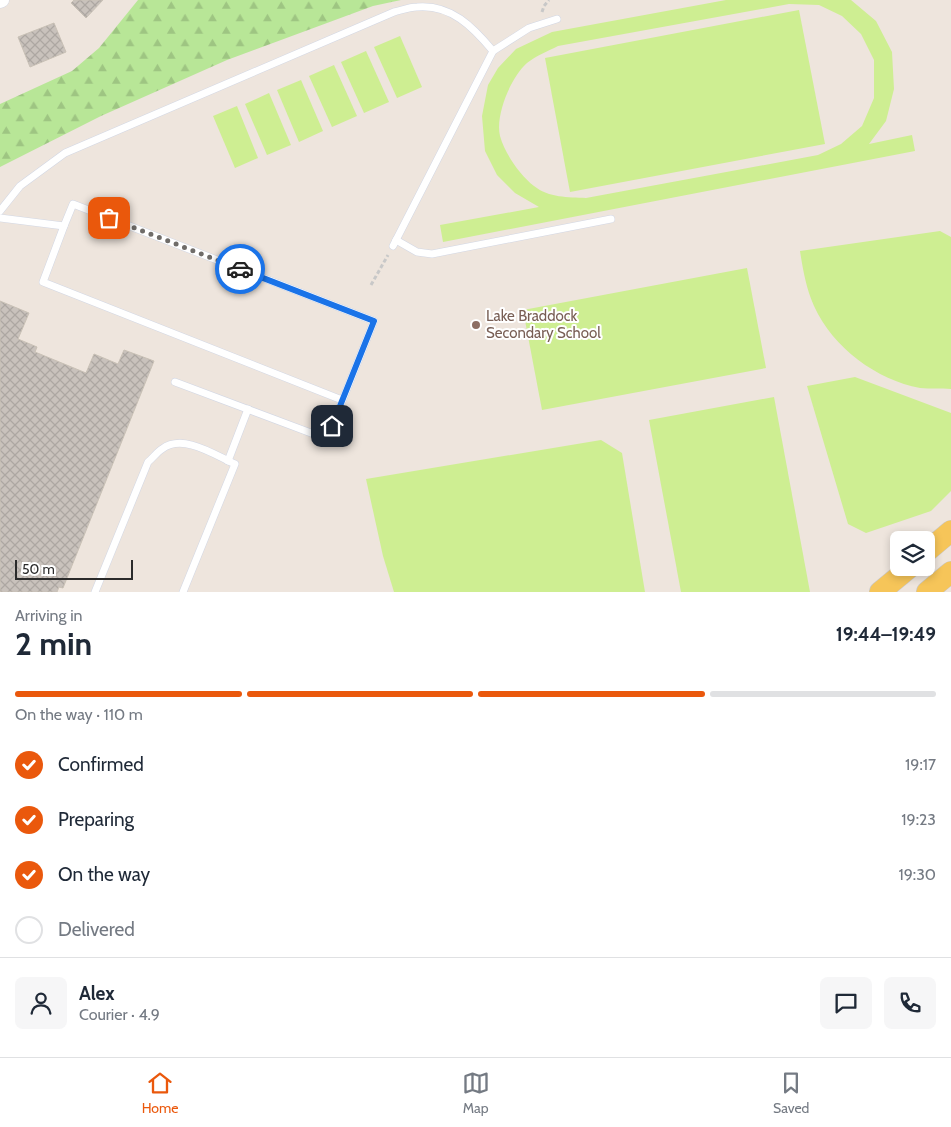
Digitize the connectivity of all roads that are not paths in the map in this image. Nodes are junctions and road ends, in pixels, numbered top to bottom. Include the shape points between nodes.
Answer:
1 (557, 19) dead end
2 (493, 50) junction
3 (0, 211) edge
4 (0, 218) edge
5 (611, 219) dead end
6 (64, 226) junction
7 (175, 382) dead end
8 (342, 400) junction
9 (248, 410) junction
10 (228, 461) junction
11 (951, 531) edge
12 (935, 544) edge
13 (951, 572) edge
14 (899, 576) edge
15 (95, 592) edge
16 (183, 592) edge
17 (880, 592) edge
18 (927, 592) edge

1 - 2 lane via 528,28
2 - 3 lane via 476,29 442,9 418,6 394,12 65,153 20,186
2 - 5 lane via 395,243 432,254
4 - 6 lane
6 - 8 lane via 43,282
6 - 8 lane via 73,204 374,321
7 - 9 lane
8 - 9 lane via 327,438
9 - 10 lane
10 - 15 lane via 195,446 177,443 164,447 148,462
10 - 16 lane via 235,464
11 - 12 main road
13 - 18 main road
14 - 17 main road

